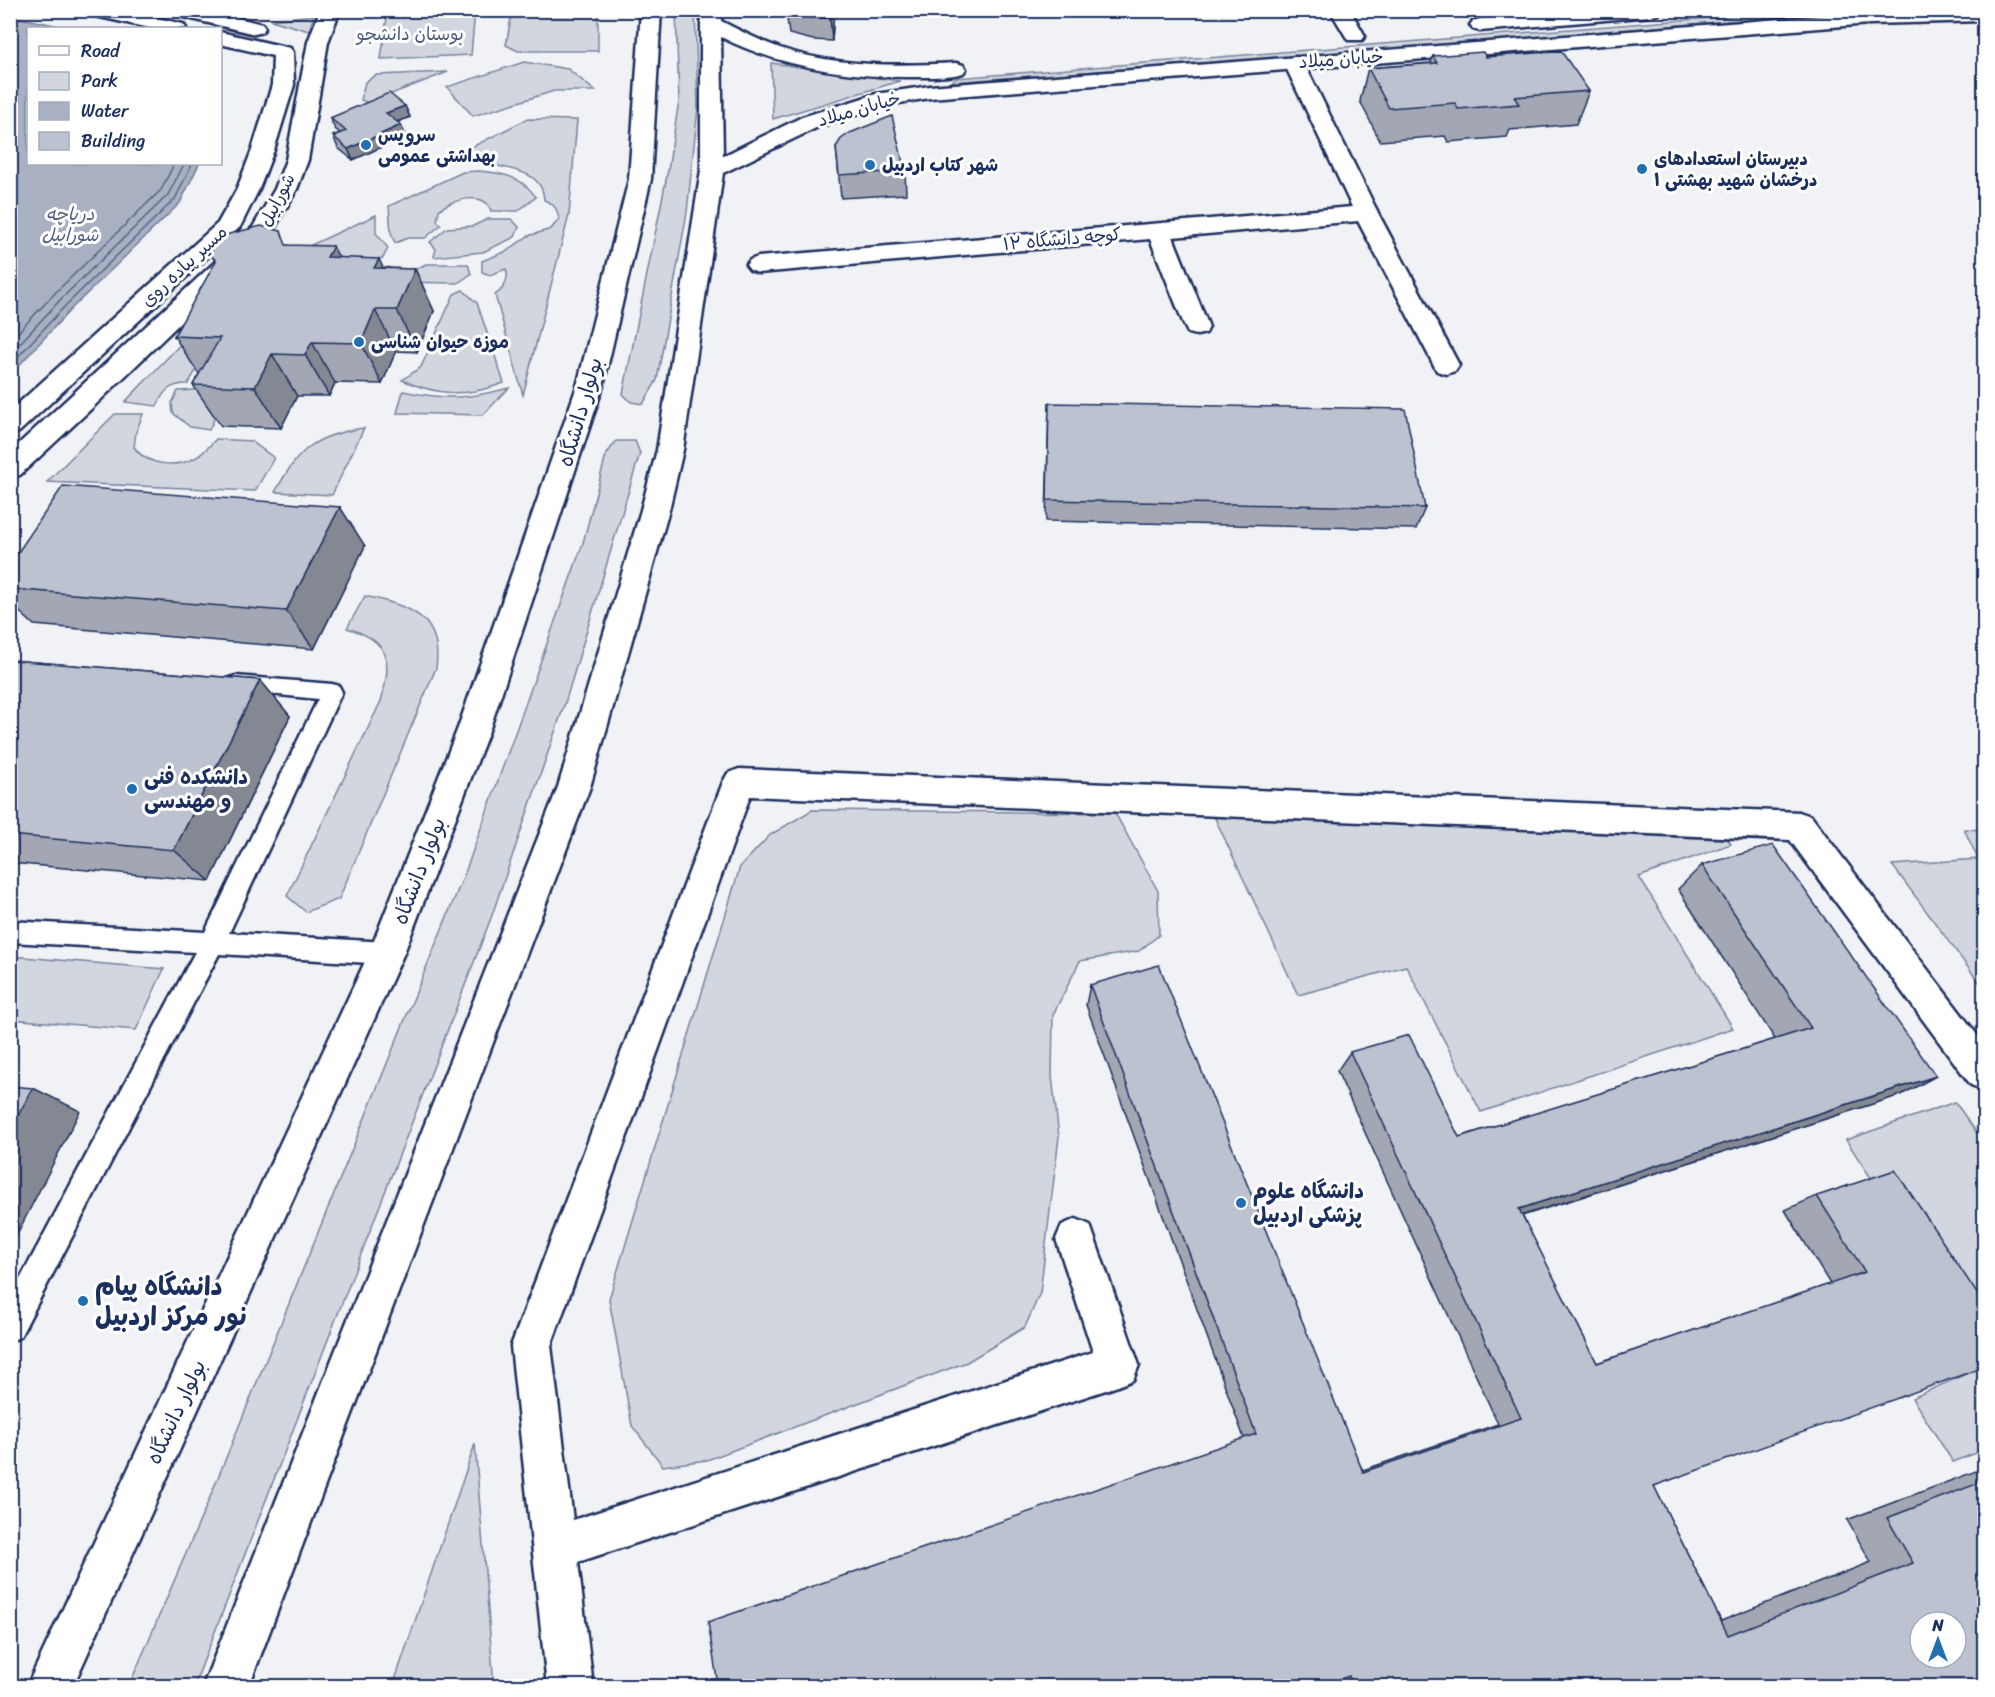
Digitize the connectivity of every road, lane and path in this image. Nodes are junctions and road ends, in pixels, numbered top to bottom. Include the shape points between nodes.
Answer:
1 (93, 10) edge
2 (178, 10) edge
3 (330, 10) edge
4 (651, 10) edge
5 (1340, 10) edge
6 (1652, 10) edge
7 (1984, 15) edge
8 (711, 17) edge
9 (171, 27) edge
10 (1462, 27) dead end
11 (1379, 34) dead end
12 (1355, 36) junction
13 (222, 38) edge
14 (1331, 38) dead end
15 (318, 42) junction
16 (1294, 63) junction
17 (974, 68) dead end
18 (928, 82) junction
19 (712, 170) junction
20 (1366, 213) junction
21 (1160, 231) junction
22 (758, 265) dead end
23 (1197, 327) dead end
24 (1446, 365) dead end
25 (10, 426) edge
26 (10, 468) edge
27 (213, 682) edge
28 (10, 931) edge
29 (212, 943) junction
30 (387, 953) junction
31 (1984, 1073) edge
32 (1076, 1239) dead end
33 (10, 1327) edge
34 (555, 1548) junction
35 (50, 1686) edge
36 (226, 1686) edge
37 (570, 1686) edge

1 - 9 street
2 - 15 street
3 - 15 street, شورابیل
4 - 30 street, بولوار دانشگاه via 640,179 590,387 474,728
5 - 12 street
6 - 10 street
7 - 16 street, خیابان میلاد via 1870,18
8 - 18 street, خیابان میلاد via 743,41 776,54
8 - 19 street
11 - 12 street, خیابان میلاد
12 - 14 street, خیابان میلاد
13 - 25 street, مسیر پیاده روی via 283,52 283,85 263,150 228,227
15 - 26 street, شورابیل via 297,160 262,231
16 - 18 street, خیابان میلاد
16 - 20 street
17 - 18 street, خیابان میلاد
18 - 19 street, خیابان میلاد via 810,122
19 - 36 street via 670,450 574,787
20 - 21 street, کوچه دانشگاه ۱۲
20 - 24 street
21 - 22 street, کوچه دانشگاه ۱۲
21 - 23 street
27 - 29 lane via 332,692
28 - 29 lane
29 - 30 lane
29 - 33 lane
30 - 35 street, بولوار دانشگاه
31 - 34 street via 1799,826 739,782 531,1346
32 - 34 street via 1118,1365
34 - 37 street

